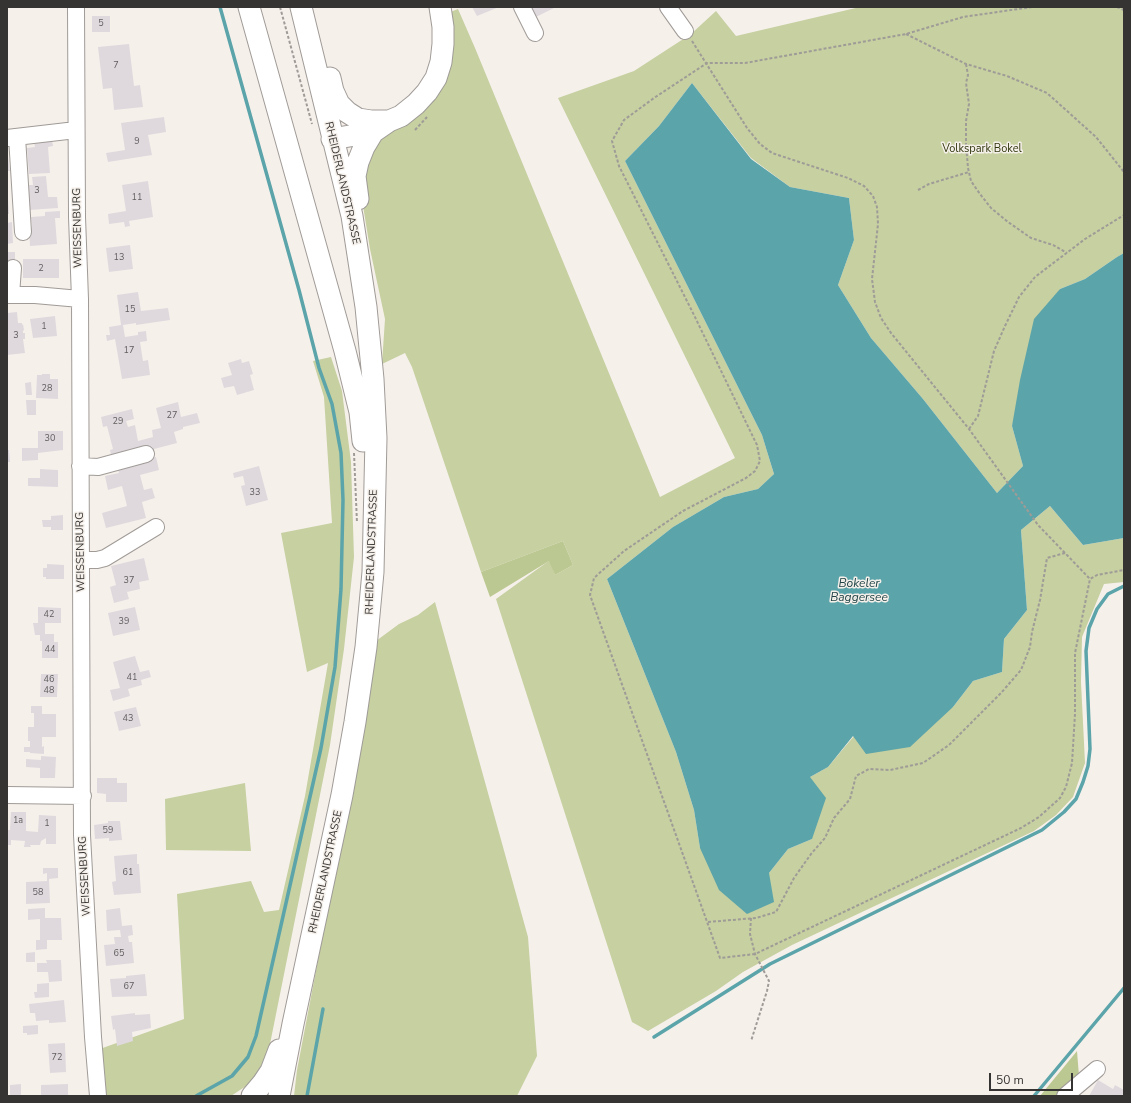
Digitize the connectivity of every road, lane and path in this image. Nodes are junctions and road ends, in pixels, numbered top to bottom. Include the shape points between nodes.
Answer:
1 (76, 7) edge
2 (249, 7) edge
3 (280, 7) edge
4 (301, 7) edge
5 (309, 7) edge
6 (440, 7) edge
7 (522, 7) edge
8 (668, 7) edge
9 (1032, 7) edge
10 (1117, 7) edge
11 (1124, 10) edge
12 (685, 31) joint
13 (535, 32) dead end
14 (906, 34) junction
15 (707, 63) junction
16 (966, 64) junction
17 (313, 127) dead end
18 (381, 127) junction
19 (76, 130) junction
20 (12, 137) edge
21 (332, 139) junction
22 (969, 172) junction
23 (1124, 172) edge
24 (918, 190) dead end
25 (1124, 215) edge
26 (352, 216) junction
27 (22, 232) dead end
28 (1067, 253) junction
29 (12, 268) dead end
30 (9, 295) edge
31 (80, 300) junction
32 (969, 429) junction
33 (354, 452) dead end
34 (146, 454) dead end
35 (80, 466) junction
36 (374, 496) junction
37 (357, 523) dead end
38 (156, 527) dead end
39 (1065, 553) junction
40 (81, 560) junction
41 (1124, 570) edge
42 (1090, 579) junction
43 (7, 795) edge
44 (83, 796) junction
45 (751, 918) junction
46 (708, 922) junction
47 (755, 954) junction
48 (293, 1024) junction
49 (751, 1041) dead end
50 (286, 1060) junction
51 (1098, 1069) dead end
52 (98, 1096) edge
53 (252, 1096) edge
54 (279, 1096) edge
55 (288, 1096) edge
56 (1065, 1096) edge

1 - 19 street, WEISSENBURG
2 - 36 main road via 345,351 360,412 366,462
3 - 17 path
4 - 21 main road, RHEIDERLANDSTRASSE
5 - 18 main road via 339,104 347,112
6 - 18 main road via 443,44 436,78 416,104
7 - 13 street
8 - 12 street
9 - 14 path via 963,17
10 - 11 path
12 - 15 path
14 - 15 path via 745,63
14 - 16 path
15 - 32 path via 747,128 760,144 772,153 848,178 864,186 873,196 877,207 878,224 872,279 875,302 881,318
15 - 46 path via 624,120 612,141 619,166 754,438 760,461 755,471 746,478 683,511 624,551 594,578 590,595
16 - 22 path
16 - 23 path via 1007,76 1047,93 1096,137
18 - 21 main road
18 - 26 main road via 364,148 358,162 355,176 359,205
19 - 20 street
19 - 31 street, WEISSENBURG
20 - 27 street
21 - 26 main road, RHEIDERLANDSTRASSE
22 - 24 path
22 - 28 path via 971,181 991,208 1032,238
25 - 28 path
26 - 36 main road, RHEIDERLANDSTRASSE via 366,307 373,378 376,438
28 - 32 path via 1035,277 1019,297 994,351 978,416
29 - 30 street
30 - 31 street
31 - 35 street, WEISSENBURG
32 - 39 path via 1038,525
33 - 37 path
34 - 35 street via 98,467
35 - 40 street, WEISSENBURG
36 - 48 main road, RHEIDERLANDSTRASSE via 372,580 366,647 355,722
38 - 40 street via 105,558
39 - 42 path
39 - 45 path via 1047,558 1030,647 1021,670 1001,694 949,745 923,763 890,770 869,769 856,776 850,799 834,818 825,838 794,878 776,912
40 - 44 street, WEISSENBURG
41 - 42 path via 1097,575
42 - 47 path via 1075,654 1072,763 1066,787 1060,798 1039,817 1021,828
43 - 44 street
44 - 52 street, WEISSENBURG via 82,835
45 - 46 path
45 - 47 path via 750,934
46 - 47 path via 720,958
47 - 49 path via 769,981
48 - 50 main road, RHEIDERLANDSTRASSE
48 - 53 main road via 282,1037 271,1071
50 - 54 main road, RHEIDERLANDSTRASSE
50 - 55 main road via 293,1072
51 - 56 street

